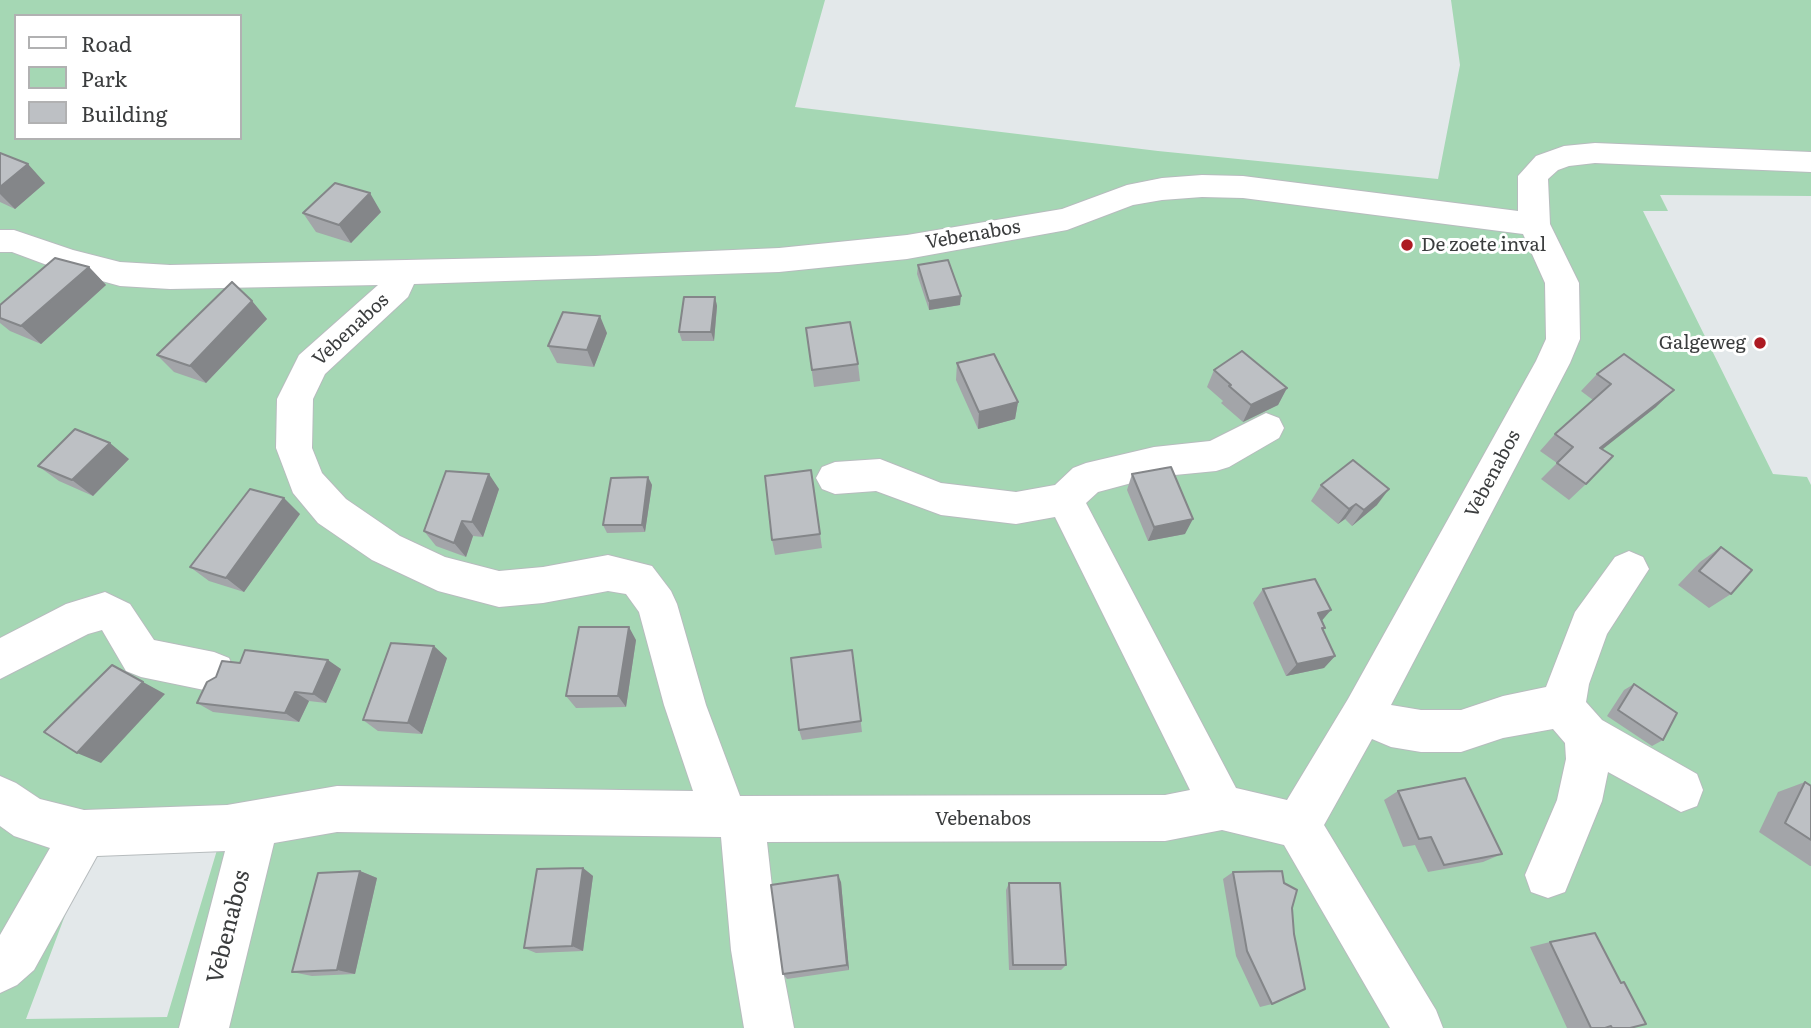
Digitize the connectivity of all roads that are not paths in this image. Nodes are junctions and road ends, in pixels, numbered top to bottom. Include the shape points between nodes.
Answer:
1 (1811, 162) edge
2 (1534, 224) junction
3 (0, 241) edge
4 (404, 270) junction
5 (1266, 428) dead end
6 (835, 478) dead end
7 (1065, 499) junction
8 (1629, 569) dead end
9 (0, 659) edge
10 (214, 673) edge
11 (1363, 714) junction
12 (1575, 722) junction
13 (1681, 790) dead end
14 (0, 799) edge
15 (1222, 807) junction
16 (733, 816) junction
17 (255, 825) junction
18 (1298, 826) junction
19 (84, 833) junction
20 (1548, 875) dead end
21 (0, 968) edge
22 (204, 1028) edge
23 (769, 1028) edge
24 (1418, 1028) edge

1 - 2 street, Vebenabos via 1595,153 1564,156 1533,176
2 - 4 street, Vebenabos via 1243,187 1202,187 1139,193 1067,219 907,247 753,261
2 - 11 street, Vebenabos via 1562,283 1563,338
3 - 4 street, Vebenabos via 14,241 120,274 170,277
4 - 16 street, Vebenabos via 396,288 311,365 295,399 294,448 306,482 332,511 386,548 438,573 499,589 608,573 638,579 657,604 685,705
5 - 7 street via 1216,456 1154,462 1086,478
6 - 7 street via 880,475 941,499 1016,508
7 - 15 street
8 - 12 street via 1590,625 1568,684
9 - 10 street via 80,617 105,611 116,617 141,657
11 - 12 street via 1391,726 1421,731 1461,731 1546,708
11 - 18 street, Vebenabos
12 - 13 street
12 - 20 street via 1588,759 1579,801
14 - 19 street, Vebenabos via 30,820
15 - 16 street, Vebenabos via 1165,818
15 - 18 street, Vebenabos
16 - 17 street, Vebenabos via 337,809
16 - 23 street, Vebenabos
17 - 19 street, Vebenabos
17 - 22 street, Vebenabos
18 - 24 street
19 - 21 street via 18,953

